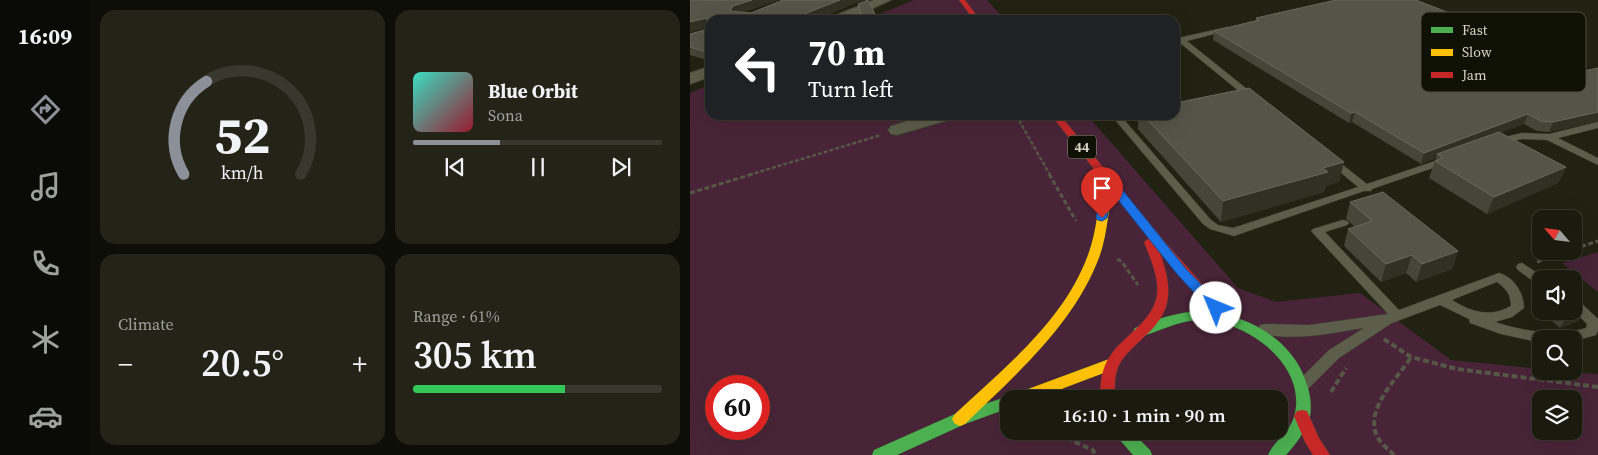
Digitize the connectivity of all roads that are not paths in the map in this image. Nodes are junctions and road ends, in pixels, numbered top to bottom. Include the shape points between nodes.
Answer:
1 (885, 0) edge
2 (962, 0) edge
3 (848, 15) edge
4 (973, 15) edge
5 (1235, 27) edge
6 (1180, 41) edge
7 (1180, 43) edge
8 (705, 73) edge
9 (690, 79) edge
10 (1259, 102) edge
11 (930, 120) edge
12 (1059, 120) edge
13 (1119, 120) edge
14 (1598, 125) edge
15 (897, 130) road end
16 (1549, 137) junction
17 (1487, 145) edge
18 (1321, 152) edge
19 (1460, 155) edge
20 (1598, 162) edge
21 (1108, 180) junction
22 (1367, 189) junction
23 (1143, 222) junction
24 (1343, 223) dead end
25 (1522, 267) dead end
26 (1532, 274) edge
27 (1441, 299) junction
28 (1582, 312) edge
29 (1462, 314) junction
30 (1392, 318) junction
31 (1228, 320) junction
32 (1247, 326) junction
33 (1140, 332) junction
34 (1112, 364) junction
35 (1302, 386) junction
36 (1041, 390) edge
37 (1107, 390) edge
38 (1000, 405) edge
39 (1000, 414) edge
40 (1302, 416) junction
41 (960, 419) junction
42 (1126, 440) edge
43 (1133, 451) edge
44 (880, 455) edge
45 (1144, 455) edge
46 (1276, 455) edge
47 (1322, 455) edge

1 - 3 street
2 - 4 main road
5 - 6 lane
7 - 10 lane
8 - 9 street
11 - 15 street
12 - 21 main road, 44
13 - 22 lane via 1207,222 1222,230 1234,232
14 - 16 lane
16 - 17 lane via 1522,136
16 - 20 lane
18 - 22 lane
19 - 22 lane
21 - 23 main road, 44
21 - 41 main road via 1094,255 1070,302 1039,341
23 - 31 main road, 44 via 1182,272
23 - 33 main road, 44 via 1162,276 1162,293 1158,313
24 - 30 lane via 1317,231
25 - 26 lane
27 - 29 lane
27 - 29 lane via 1499,277 1514,289 1518,299 1517,308 1496,318
27 - 30 lane
28 - 29 lane via 1594,323 1591,331 1583,335 1550,336 1510,332
30 - 32 lane via 1283,332
30 - 35 lane via 1334,354
31 - 32 main road, 44
31 - 33 main road, 44 via 1210,316 1176,318
32 - 35 main road, 44 via 1280,348 1290,360
33 - 34 main road, 44
34 - 36 main road
34 - 37 main road, 44
35 - 40 main road, 44
38 - 41 main road
39 - 41 main road
40 - 46 main road, 44 via 1290,441
40 - 47 main road, 44
41 - 44 main road
42 - 43 main road
43 - 45 main road

